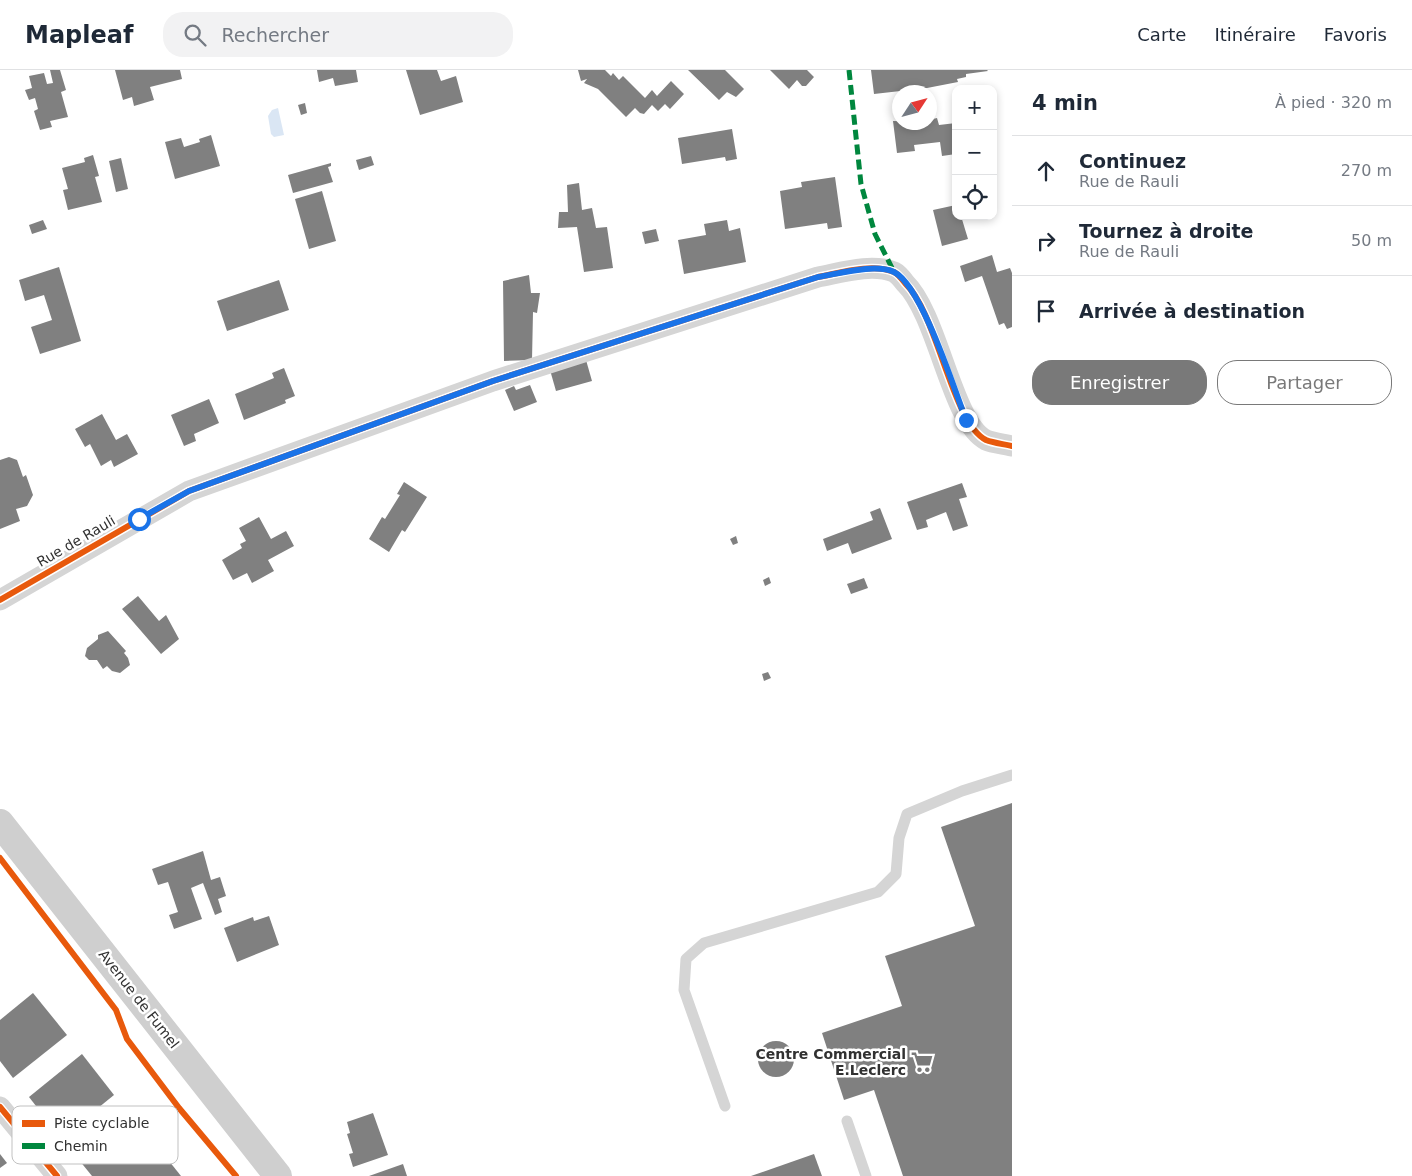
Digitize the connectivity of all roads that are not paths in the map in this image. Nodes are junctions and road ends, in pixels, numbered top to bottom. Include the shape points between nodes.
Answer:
1 (1012, 446) edge
2 (0, 600) edge
3 (1012, 775) edge
4 (0, 823) edge
5 (725, 1106) dead end
6 (0, 1107) edge
7 (847, 1121) dead end
8 (12, 1122) edge
9 (47, 1164) edge
10 (270, 1171) edge
11 (57, 1176) edge
12 (866, 1176) edge

1 - 2 street, Rue de Rauli via 985,440 966,420 923,310 910,288 894,272 856,271 818,277 493,381 189,491
3 - 5 lane via 962,790 907,814 899,838 896,874 878,892 704,943 686,960 684,990
4 - 10 main road, Avenue de Fumel
6 - 8 street
7 - 12 lane
9 - 11 street

